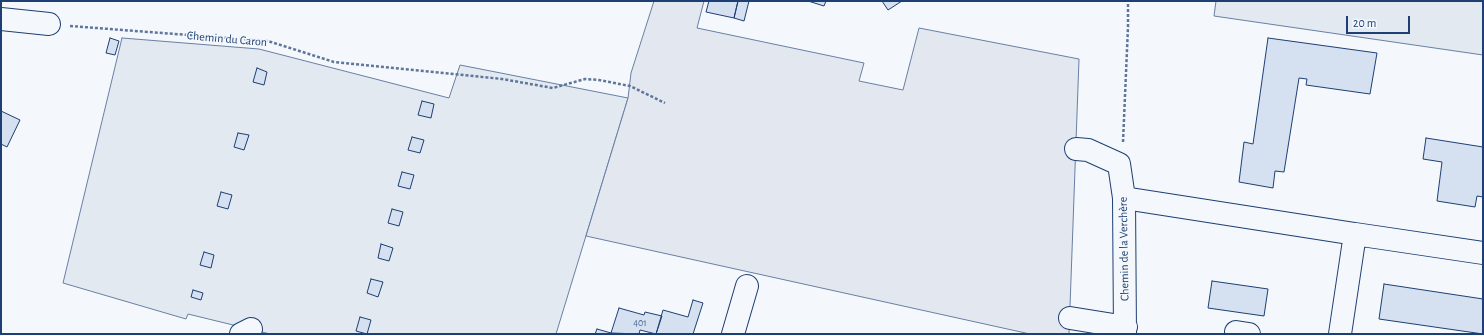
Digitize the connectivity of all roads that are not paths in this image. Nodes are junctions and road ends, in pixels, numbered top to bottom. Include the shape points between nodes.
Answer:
1 (1, 18) edge
2 (49, 24) road end
3 (1076, 148) dead end
4 (1124, 198) junction
5 (1355, 234) junction
6 (1483, 252) edge
7 (747, 286) dead end
8 (1070, 318) dead end
9 (1125, 330) edge
10 (733, 334) edge
11 (1340, 334) edge

1 - 2 street
3 - 4 street, Chemin de la Verchère via 1088,150 1119,164
4 - 5 street
4 - 9 street, Chemin de la Verchère
5 - 6 street
5 - 11 street
7 - 10 street
8 - 9 street

